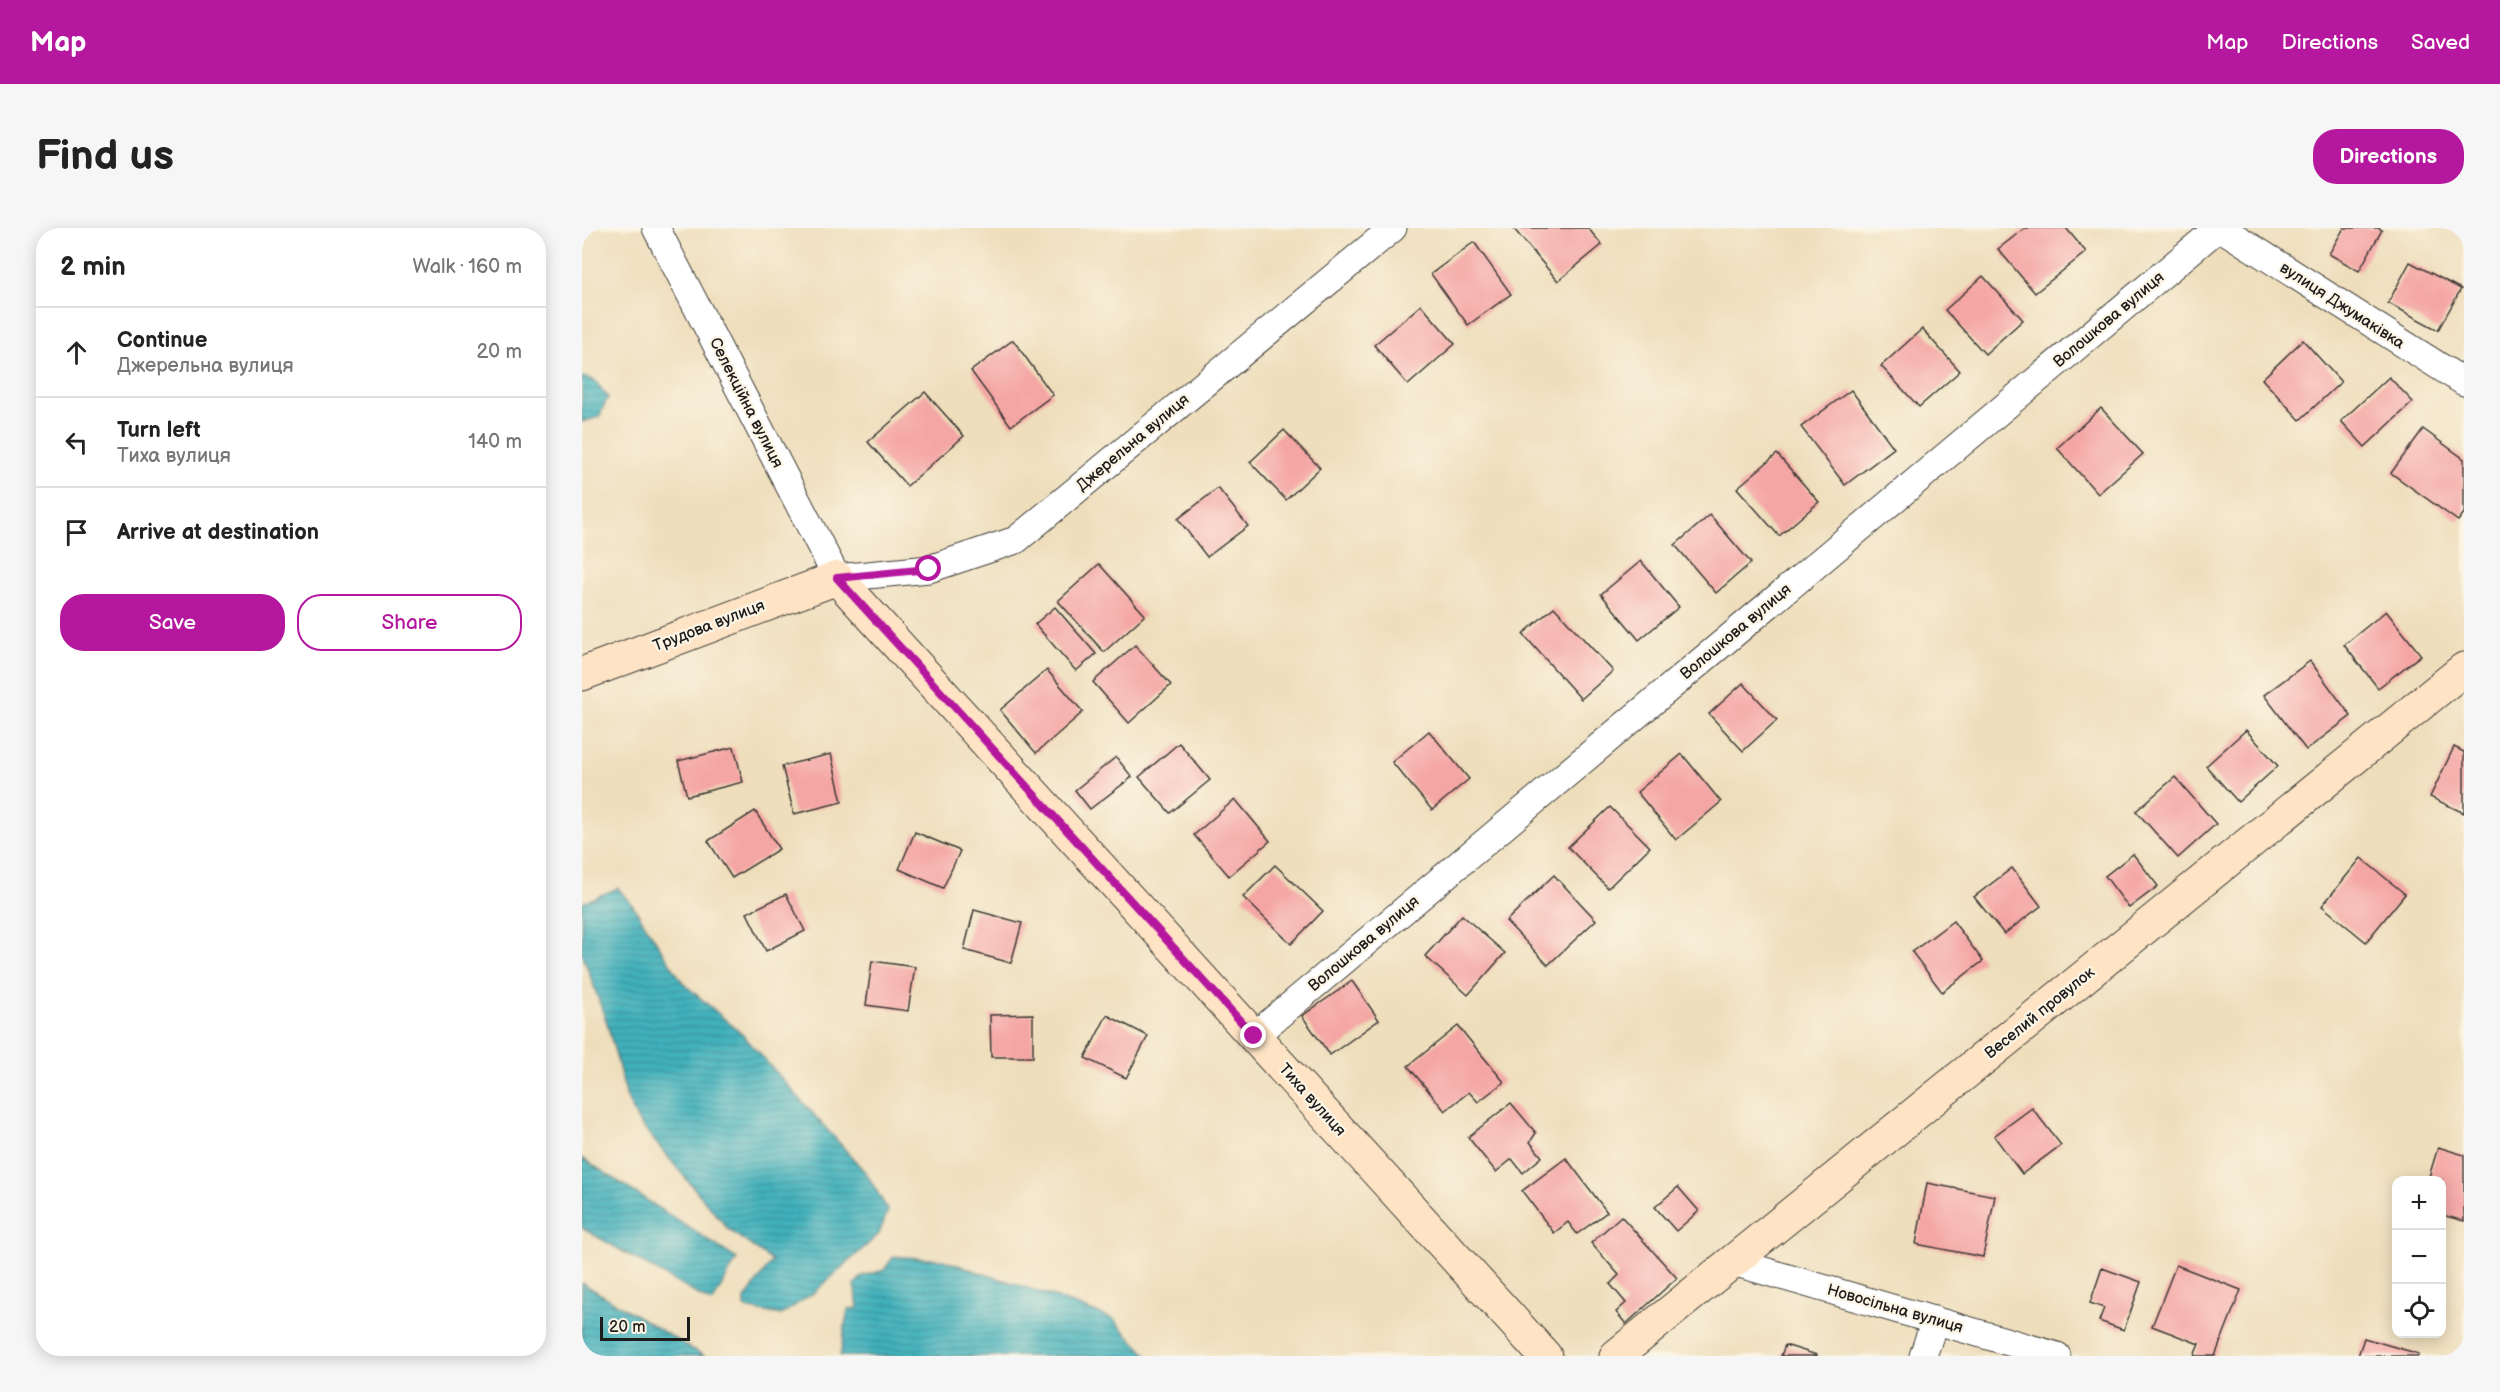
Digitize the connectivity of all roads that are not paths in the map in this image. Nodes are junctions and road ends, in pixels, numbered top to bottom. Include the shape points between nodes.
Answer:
1 (656, 228) edge
2 (1393, 228) edge
3 (2220, 228) edge
4 (2464, 382) edge
5 (837, 578) junction
6 (2464, 669) edge
7 (582, 674) edge
8 (1254, 1036) junction
9 (1733, 1262) junction
10 (1935, 1320) junction
11 (1545, 1356) edge
12 (1616, 1356) edge
13 (1923, 1356) edge
14 (2057, 1356) edge

1 - 5 street, Селекційна вулиця
2 - 5 street, Джерельна вулиця via 1016,540 929,569
3 - 4 street, вулиця Джумаківка
3 - 8 street, Волошкова вулиця
5 - 7 street, Трудова вулиця
5 - 8 street, Тиха вулиця
6 - 9 street, Веселий провулок
8 - 11 street, Тиха вулиця
9 - 10 street, Новосільна вулиця
9 - 12 street, Веселий провулок
10 - 13 street
10 - 14 street, Новосільна вулиця

